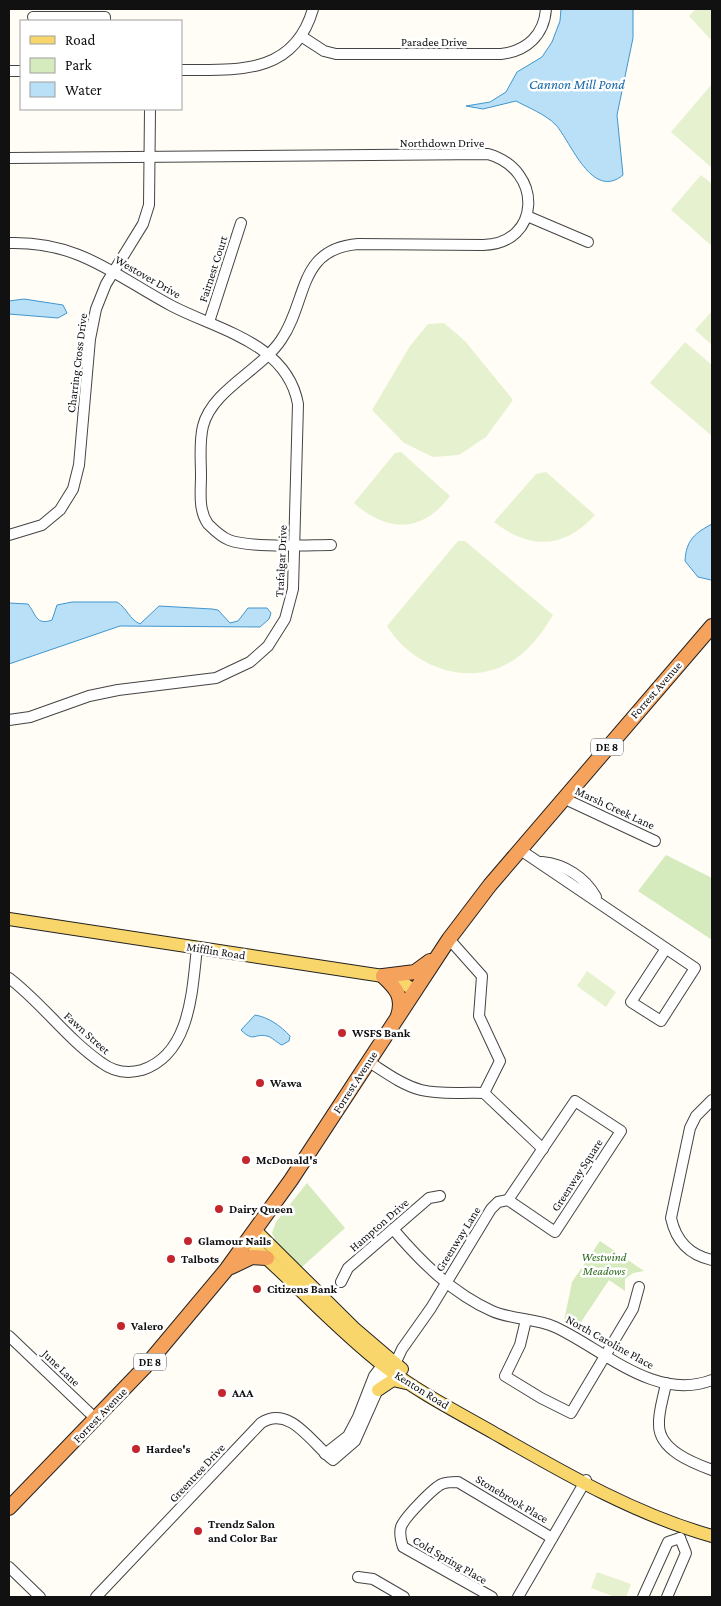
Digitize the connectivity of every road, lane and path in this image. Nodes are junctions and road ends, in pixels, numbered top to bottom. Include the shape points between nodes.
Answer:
1 (313, 9) edge
2 (546, 9) edge
3 (32, 16) edge
4 (105, 20) edge
5 (301, 36) junction
6 (182, 70) edge
7 (150, 110) edge
8 (9, 158) edge
9 (150, 158) junction
10 (527, 216) junction
11 (241, 223) dead end
12 (588, 242) dead end
13 (9, 243) edge
14 (113, 272) junction
15 (209, 322) junction
16 (268, 356) junction
17 (9, 535) edge
18 (295, 544) junction
19 (331, 545) dead end
20 (712, 626) edge
21 (9, 720) edge
22 (563, 798) junction
23 (655, 841) dead end
24 (519, 849) junction
25 (10, 920) edge
26 (445, 945) junction
27 (197, 948) junction
28 (665, 950) junction
29 (383, 976) junction
30 (9, 978) edge
31 (415, 991) junction
32 (397, 1018) junction
33 (369, 1062) junction
34 (484, 1093) junction
35 (712, 1100) edge
36 (575, 1101) joint
37 (543, 1149) junction
38 (440, 1196) dead end
39 (508, 1200) junction
40 (393, 1229) junction
41 (251, 1235) junction
42 (267, 1258) junction
43 (712, 1260) edge
44 (226, 1270) junction
45 (341, 1282) dead end
46 (446, 1282) junction
47 (639, 1287) dead end
48 (526, 1320) junction
49 (9, 1336) edge
50 (605, 1354) junction
51 (389, 1364) junction
52 (712, 1380) edge
53 (666, 1383) junction
54 (414, 1387) junction
55 (378, 1390) junction
56 (96, 1419) junction
57 (329, 1457) junction
58 (712, 1470) edge
59 (584, 1482) junction
60 (9, 1508) edge
61 (682, 1533) junction
62 (712, 1536) edge
63 (552, 1538) junction
64 (400, 1540) joint
65 (9, 1567) edge
66 (358, 1577) dead end
67 (40, 1597) edge
68 (96, 1597) edge
69 (404, 1597) edge
70 (492, 1597) edge
71 (518, 1597) edge
72 (642, 1597) edge
73 (667, 1597) edge

1 - 5 street
2 - 5 street, Paradee Drive via 544,24 535,39 520,50 501,54 336,54 324,51
3 - 4 street via 105,17
5 - 6 street via 273,60 251,68
7 - 9 street, Charring Cross Drive
8 - 9 street, Northdown Drive
9 - 10 street, Northdown Drive via 488,154 512,165 524,180 528,192
9 - 14 street, Charring Cross Drive via 150,194 146,215 138,234
10 - 12 street
10 - 16 street via 516,232 496,244 358,244 331,250 312,267 286,332
11 - 15 street, Fairnest Court
13 - 14 street, Westover Drive via 67,249
14 - 15 street, Westover Drive
14 - 17 street, Charring Cross Drive via 99,298 93,321 79,465 73,489 60,510 47,521
15 - 16 street, Westover Drive via 248,340
16 - 18 street, Trafalgar Drive via 292,386 298,404
16 - 18 street via 222,397 205,419 201,436 201,507 207,522 226,539 242,543
18 - 19 street
18 - 21 street, Trafalgar Drive via 293,589 286,619 268,646 240,668 208,680 104,692 42,713
20 - 22 highway, Forrest Avenue / DE 8
22 - 23 street, Marsh Creek Lane
22 - 24 highway, Forrest Avenue / DE 8
24 - 26 highway, Forrest Avenue / DE 8
24 - 28 street
25 - 27 main road, Mifflin Road
26 - 29 highway via 415,972
26 - 31 highway, Forrest Avenue / DE 8
26 - 34 street via 482,976 479,1016 500,1060
27 - 29 main road, Mifflin Road
27 - 30 street, Fawn Street via 189,1008 181,1033 160,1059 134,1072 112,1070 98,1061
28 - 28 street via 695,968 661,1021 631,1002
29 - 31 main road, Mifflin Road via 400,981
29 - 32 highway via 399,994 401,1005
31 - 32 highway, Forrest Avenue / DE 8
32 - 33 highway, Forrest Avenue / DE 8
33 - 34 street via 420,1090
33 - 41 highway, Forrest Avenue / DE 8
34 - 37 street
35 - 43 street via 696,1116 690,1128 671,1218 672,1227 683,1245 695,1255
36 - 37 street, Greenway Lane
36 - 39 street, Greenway Square via 621,1131 555,1232
37 - 39 street, Greenway Lane
38 - 40 street, Hampton Drive via 429,1198
39 - 46 street, Greenway Lane via 498,1202 491,1210
40 - 45 street, Hampton Drive via 348,1268
40 - 46 street, North Caroline Place via 419,1259
41 - 42 main road, Kenton Road
41 - 44 highway, Forrest Avenue / DE 8
41 - 51 main road, Kenton Road
42 - 44 highway via 252,1257
42 - 51 main road, Kenton Road
44 - 56 highway, Forrest Avenue / DE 8 via 164,1346
46 - 48 street, North Caroline Place via 493,1311
46 - 51 street, Greenway Lane
47 - 50 street via 632,1309
48 - 50 street, North Caroline Place via 556,1327
48 - 50 street via 520,1345 506,1376 571,1413
49 - 56 street, June Lane
50 - 53 street, North Caroline Place via 643,1376
51 - 54 main road, Kenton Road
51 - 55 street
51 - 57 street via 374,1376 352,1430
51 - 59 main road, Kenton Road
52 - 53 street, North Caroline Place via 701,1385
53 - 58 street via 658,1425 661,1436 680,1456
54 - 55 main road via 393,1380
54 - 59 main road, Kenton Road
55 - 57 street via 355,1441
56 - 60 highway, Forrest Avenue / DE 8
57 - 68 street, Greentree Drive via 288,1420 275,1417 261,1422
59 - 61 main road, Kenton Road
59 - 63 street
61 - 62 main road, Kenton Road
61 - 72 street via 668,1542
61 - 73 street via 686,1553
63 - 64 street, Stonebrook Place via 458,1482 443,1483 417,1506 401,1526
63 - 71 street
64 - 70 street, Cold Spring Place via 408,1551
65 - 67 street
66 - 69 street via 373,1579

